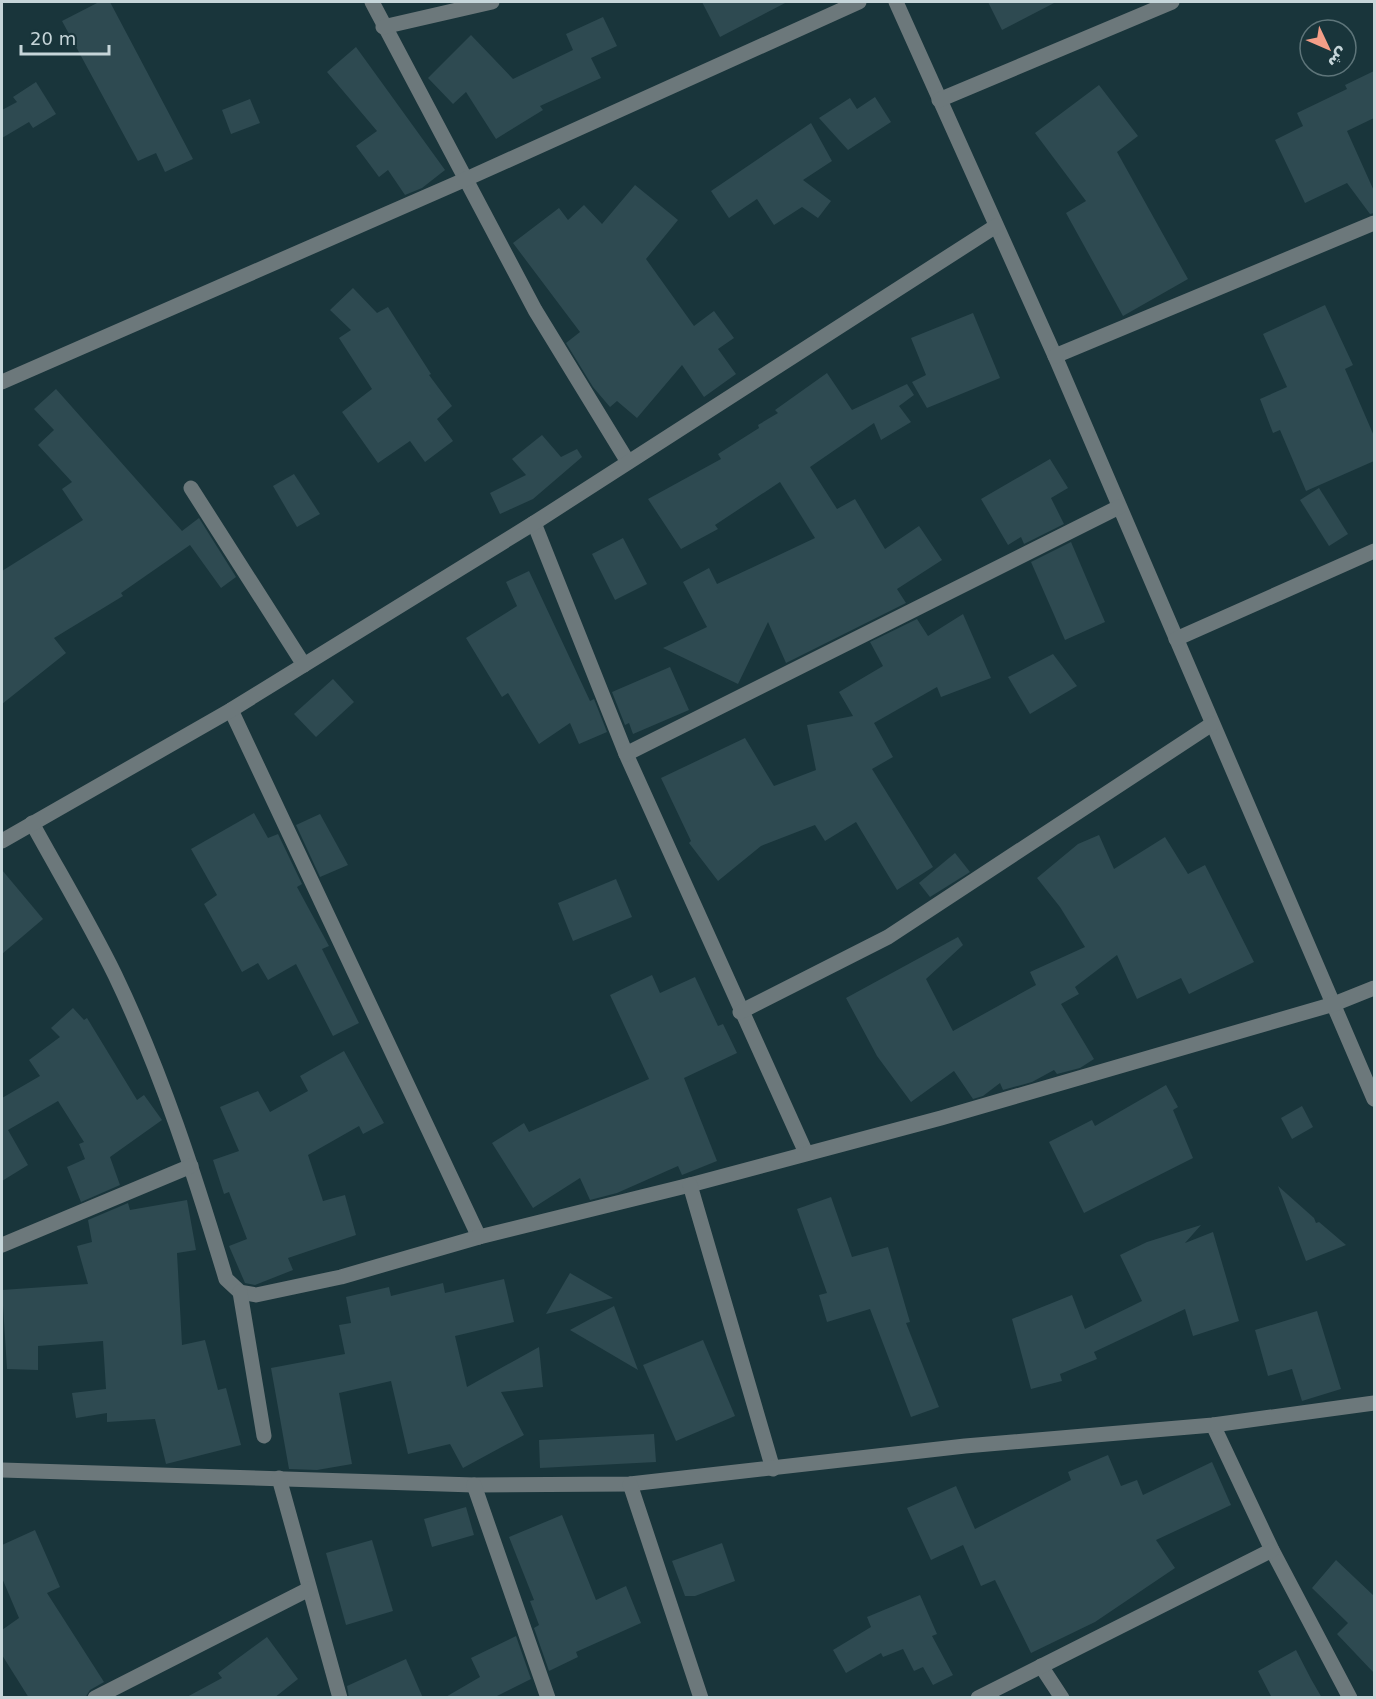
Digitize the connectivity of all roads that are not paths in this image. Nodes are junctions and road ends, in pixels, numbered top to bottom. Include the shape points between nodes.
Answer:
1 (372, 2) edge
2 (492, 2) edge
3 (858, 2) edge
4 (896, 2) edge
5 (1172, 2) edge
6 (383, 27) junction
7 (939, 100) junction
8 (464, 180) junction
9 (1374, 223) edge
10 (996, 226) junction
11 (1055, 356) junction
12 (2, 382) edge
13 (628, 462) junction
14 (191, 488) dead end
15 (1119, 507) junction
16 (534, 524) junction
17 (1374, 551) edge
18 (1176, 639) junction
19 (304, 665) junction
20 (231, 710) junction
21 (1212, 724) junction
22 (626, 754) junction
23 (32, 823) junction
24 (2, 841) edge
25 (1374, 988) edge
26 (1334, 1004) junction
27 (740, 1012) junction
28 (1374, 1099) edge
29 (806, 1153) junction
30 (191, 1166) junction
31 (690, 1185) junction
32 (479, 1237) junction
33 (2, 1245) edge
34 (240, 1292) junction
35 (1374, 1403) edge
36 (1213, 1425) junction
37 (264, 1436) dead end
38 (773, 1469) junction
39 (2, 1470) edge
40 (279, 1478) junction
41 (630, 1484) junction
42 (474, 1485) junction
43 (1272, 1550) junction
44 (309, 1589) junction
45 (1041, 1666) junction
46 (96, 1698) edge
47 (340, 1698) edge
48 (548, 1698) edge
49 (701, 1698) edge
50 (978, 1698) edge
51 (1062, 1698) edge
52 (1350, 1698) edge

1 - 6 street
2 - 6 street
3 - 8 street
4 - 7 street
5 - 7 street
6 - 8 street
7 - 10 street
8 - 12 street
8 - 13 street via 535,310
9 - 11 street
10 - 11 street
10 - 13 street
11 - 15 street
13 - 16 street
14 - 19 street
15 - 18 street
15 - 22 street
16 - 19 street
16 - 22 street
17 - 18 street
18 - 21 street
19 - 20 street
20 - 23 street
20 - 32 street
21 - 26 street
21 - 27 street via 888,937
22 - 27 street
23 - 24 street
23 - 30 street via 115,975
25 - 26 street
26 - 28 street
26 - 29 street
27 - 29 street
29 - 31 street
30 - 33 street
30 - 34 street via 226,1280
31 - 32 street
31 - 38 street
32 - 34 street via 341,1277 256,1295
34 - 37 street
35 - 36 street
36 - 38 street via 965,1446
36 - 43 street
38 - 41 street
39 - 40 street
40 - 42 street
40 - 44 street
41 - 42 street
41 - 49 street
42 - 48 street
43 - 45 street
43 - 52 street
44 - 46 street
44 - 47 street
45 - 50 street
45 - 51 street

